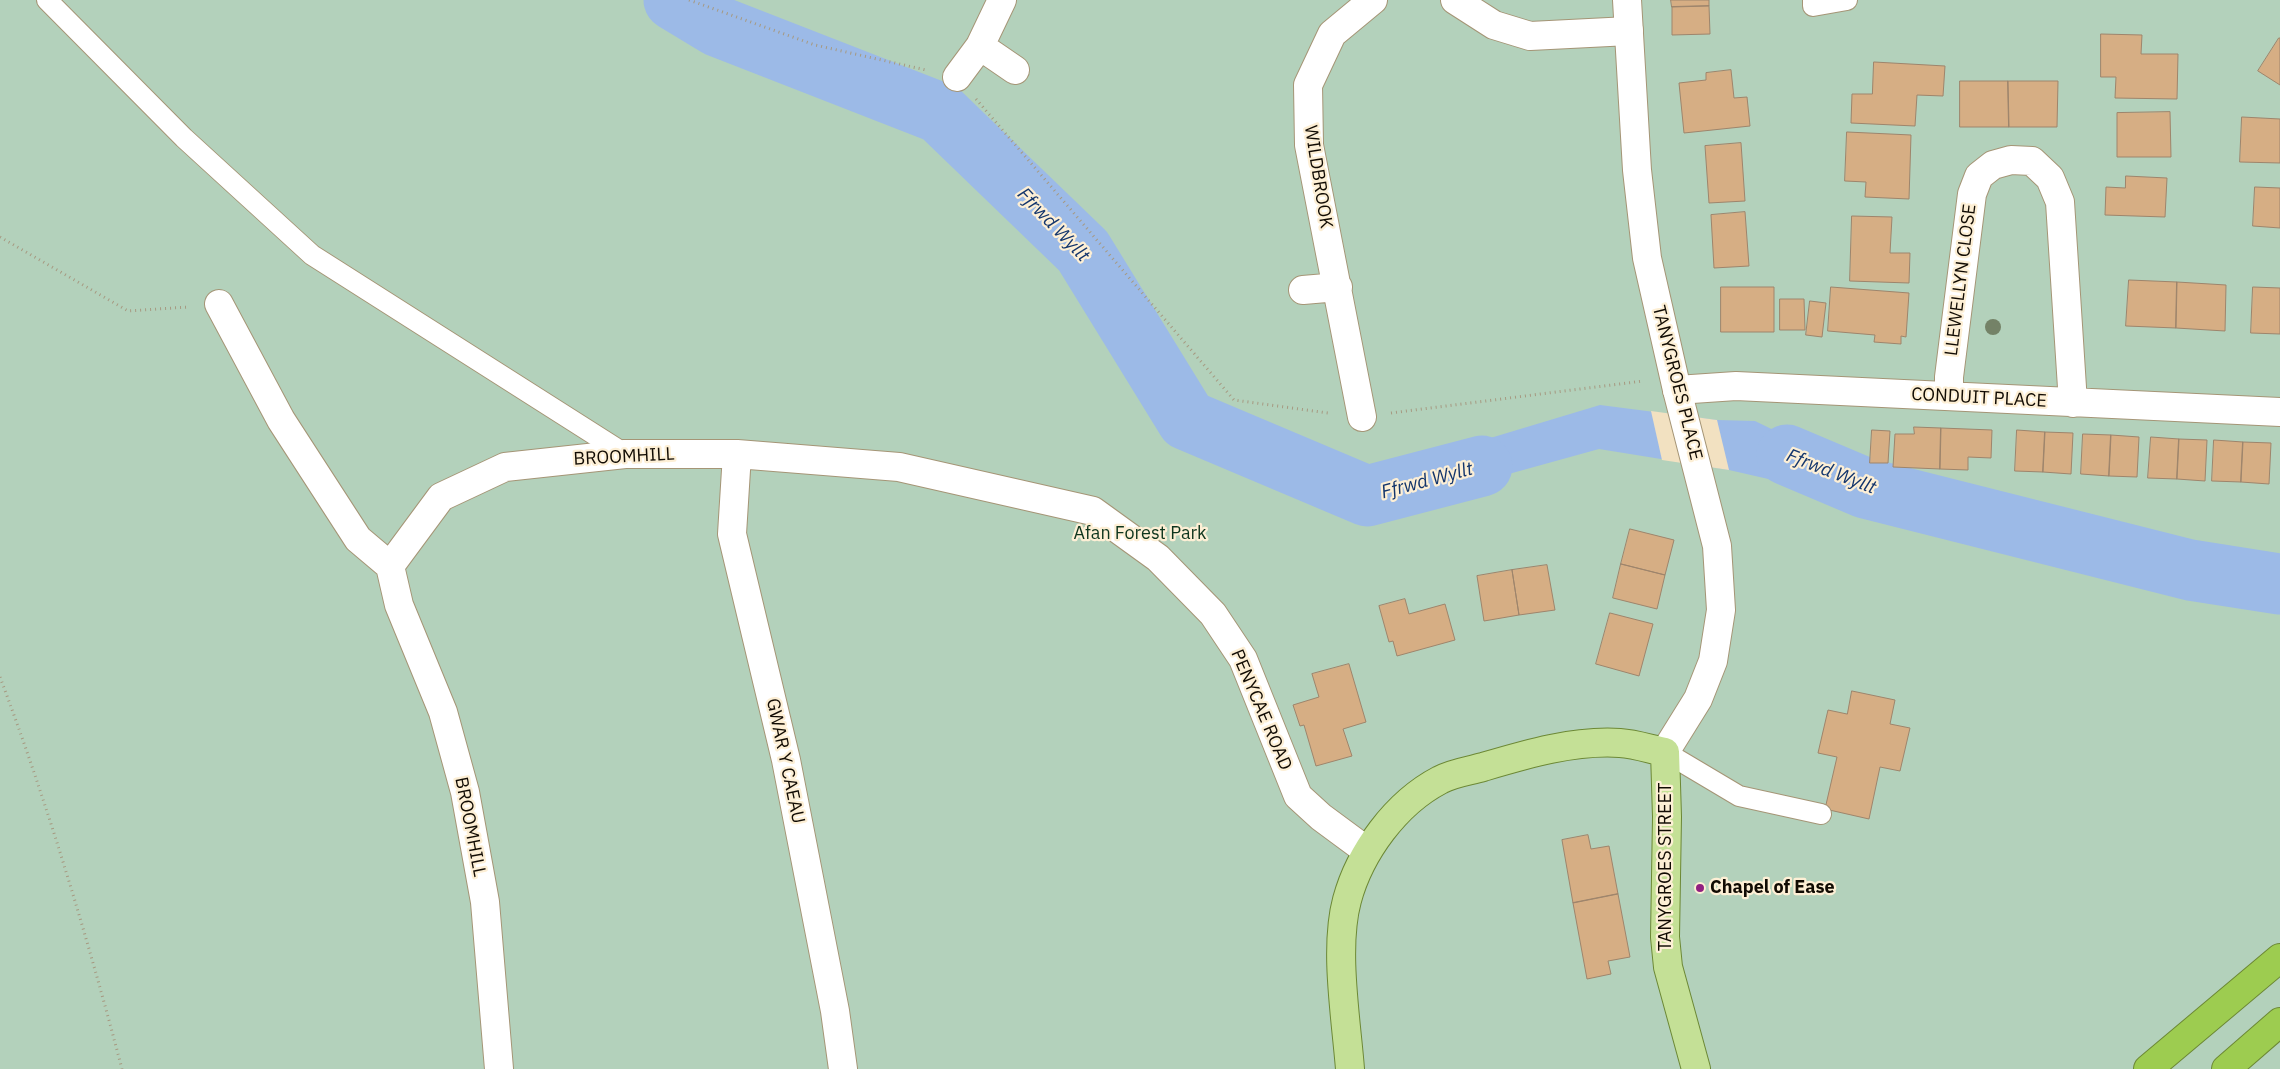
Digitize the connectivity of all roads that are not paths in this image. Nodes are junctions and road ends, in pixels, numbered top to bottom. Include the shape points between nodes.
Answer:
1 (47, 0) edge
2 (1002, 0) edge
3 (1373, 0) edge
4 (1455, 0) edge
5 (1627, 0) edge
6 (1813, 0) edge
7 (1847, 0) edge
8 (1629, 31) junction
9 (980, 46) junction
10 (1015, 70) dead end
11 (957, 77) road end
12 (1338, 287) junction
13 (1304, 290) dead end
14 (219, 304) road end
15 (1677, 390) junction
16 (1949, 395) junction
17 (2073, 403) junction
18 (2280, 412) edge
19 (1362, 417) road end
20 (625, 454) junction
21 (737, 454) junction
22 (899, 467) joint
23 (390, 566) junction
24 (1665, 752) junction
25 (1821, 814) dead end
26 (1367, 851) junction
27 (2280, 958) edge
28 (2280, 1022) edge
29 (499, 1069) edge
30 (843, 1069) edge
31 (1350, 1069) edge
32 (1696, 1069) edge
33 (2148, 1069) edge
34 (2226, 1069) edge

1 - 20 lane via 184,138 312,255
2 - 9 street
3 - 12 street, WILDBROOK via 1332,34 1308,85 1310,145
4 - 8 street via 1494,25 1530,36
5 - 8 street, TANYGROES PLACE
6 - 7 lane via 1813,6
8 - 15 street, TANYGROES PLACE via 1637,170 1647,258
9 - 10 street
9 - 11 street
12 - 13 street
12 - 19 street, WILDBROOK
14 - 23 street via 281,420 358,539
15 - 16 street, CONDUIT PLACE via 1736,386
15 - 24 street, TANYGROES PLACE via 1717,546 1721,610 1713,661 1698,700
16 - 17 street, CONDUIT PLACE
16 - 17 street, LLEWELLYN CLOSE via 1972,194 1979,176 1993,166 2011,160 2032,161 2050,178 2060,202
17 - 18 street, CONDUIT PLACE
20 - 21 street, BROOMHILL
20 - 23 street, BROOMHILL via 505,467 449,493 441,497
21 - 22 street, BROOMHILL
21 - 30 street, GWAR Y CAEAU via 732,534 786,760 835,1011
22 - 26 street, PENYCAE ROAD via 1093,511 1158,558 1213,614 1243,659 1298,796 1320,817
23 - 29 street, BROOMHILL via 399,605 443,712 465,792 485,902
24 - 25 lane via 1739,796
24 - 26 main road via 1620,743 1563,746 1441,779 1411,799
24 - 32 main road, TANYGROES STREET via 1665,937 1668,967
26 - 31 main road via 1347,900 1341,939
27 - 33 highway
28 - 34 highway

